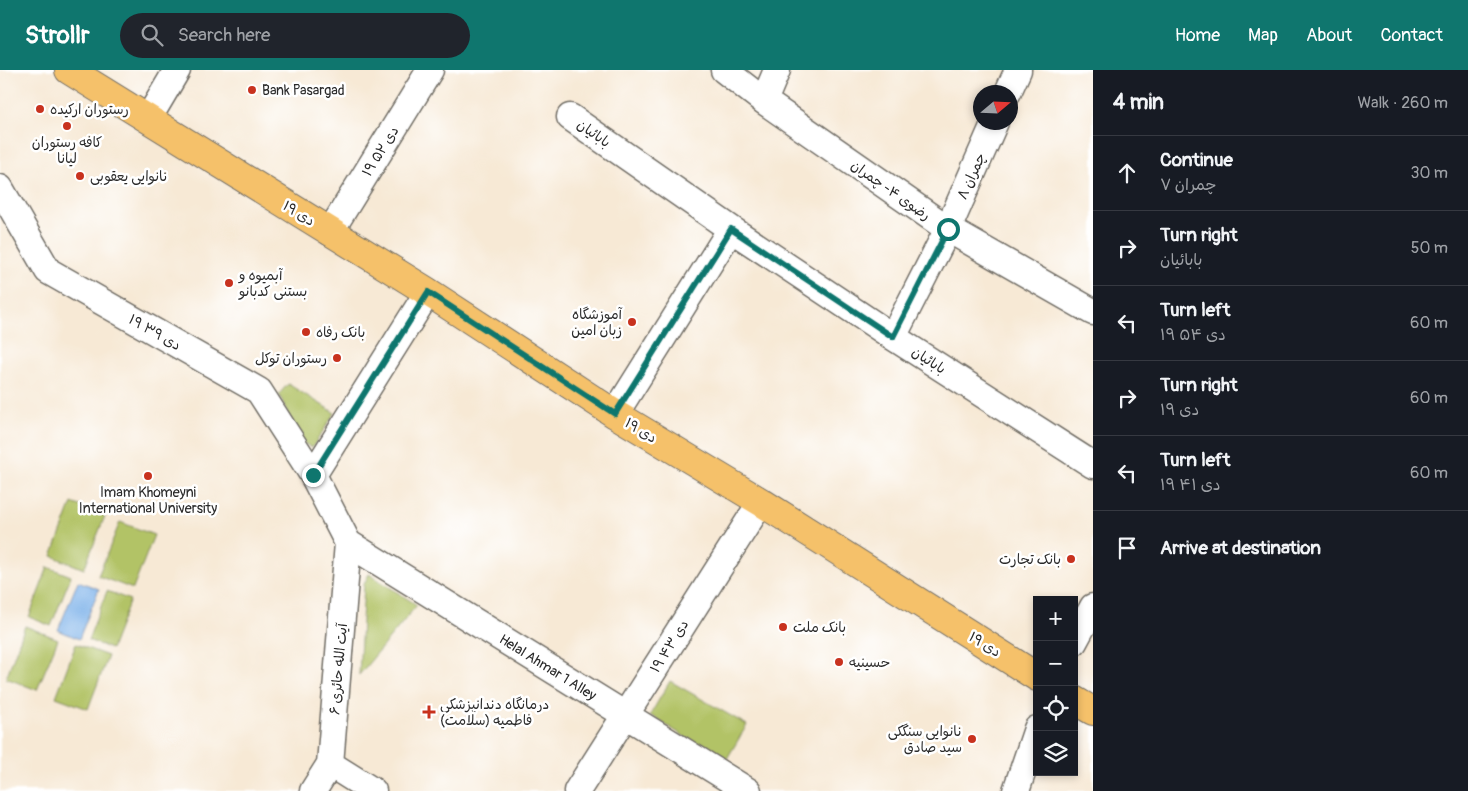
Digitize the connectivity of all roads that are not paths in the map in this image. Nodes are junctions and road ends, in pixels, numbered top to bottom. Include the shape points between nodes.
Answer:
1 (69, 70) edge
2 (178, 70) edge
3 (430, 70) edge
4 (724, 70) edge
5 (777, 70) edge
6 (1018, 70) edge
7 (1011, 85) edge
8 (764, 101) junction
9 (570, 117) dead end
10 (148, 119) junction
11 (991, 130) edge
12 (0, 188) edge
13 (731, 229) junction
14 (948, 229) junction
15 (330, 232) junction
16 (428, 292) junction
17 (1093, 312) edge
18 (893, 337) junction
19 (615, 414) junction
20 (1093, 465) edge
21 (313, 475) junction
22 (761, 502) junction
23 (348, 542) junction
24 (1093, 607) edge
25 (1075, 641) edge
26 (1033, 674) edge
27 (1078, 702) edge
28 (1093, 711) edge
29 (626, 716) junction
30 (1036, 731) edge
31 (330, 764) junction
32 (313, 791) edge
33 (373, 791) edge
34 (577, 791) edge
35 (748, 791) edge
36 (1016, 791) edge

1 - 10 main road, ۱۹ دی
2 - 10 street
3 - 15 street, ۱۹ دی ۵۲
4 - 8 street, رضوی ۴- چمران
5 - 8 street
6 - 7 street
8 - 14 street, رضوی ۴- چمران
9 - 13 street, بابائیان
10 - 15 main road, ۱۹ دی
11 - 14 street, چمران ۸
12 - 21 street, ۱۹ دی ۳۹ via 48,271 259,391
13 - 18 street, بابائیان
13 - 19 street
14 - 17 street, رضوی ۴- چمران
14 - 18 street, چمران ۸
15 - 16 main road, ۱۹ دی
16 - 19 main road, ۱۹ دی
16 - 21 street
18 - 20 street, بابائیان
19 - 22 main road, ۱۹ دی
21 - 23 street, ۱۹ دی ۳۹
22 - 26 main road, ۱۹ دی
22 - 29 street, ۱۹ دی ۴۳
23 - 29 street, Helal Ahmar 1 Alley
23 - 31 street, آیت الله حائری ۶
24 - 25 street
27 - 28 main road
29 - 34 street, ۱۹ دی ۴۳
29 - 35 street, Helal Ahmar 1 Alley
30 - 36 street
31 - 32 street, آیت الله حائری ۶
31 - 33 street

